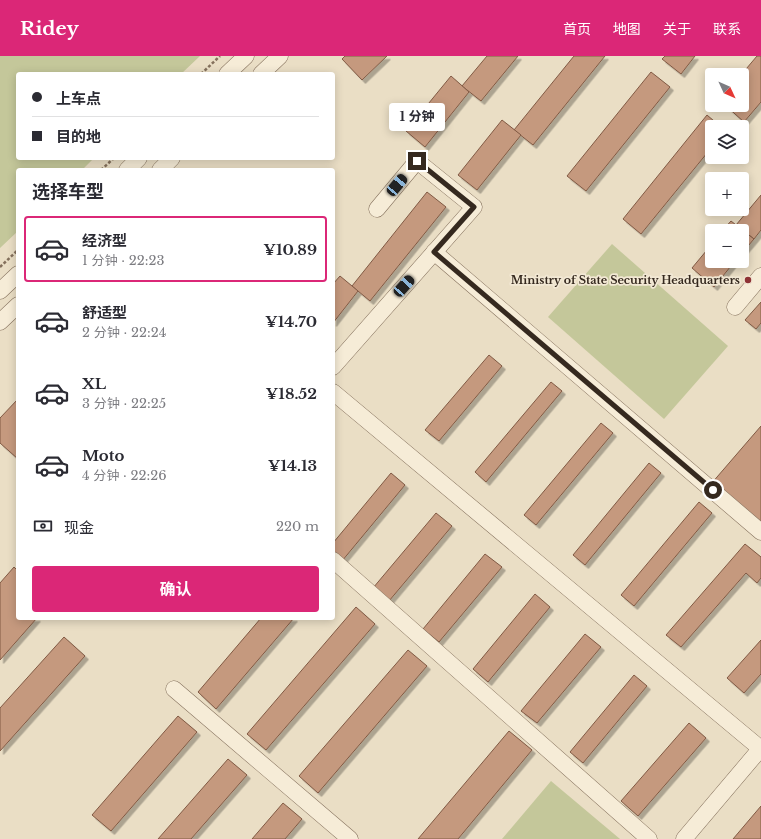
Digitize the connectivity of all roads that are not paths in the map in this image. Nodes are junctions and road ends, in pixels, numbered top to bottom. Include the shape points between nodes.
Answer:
1 (246, 56) edge
2 (280, 56) edge
3 (229, 72) edge
4 (263, 72) edge
5 (137, 160) edge
6 (170, 160) edge
7 (129, 168) edge
8 (162, 168) edge
9 (376, 209) dead end
10 (434, 252) junction
11 (16, 276) edge
12 (761, 276) edge
13 (0, 291) edge
14 (16, 307) edge
15 (735, 307) dead end
16 (0, 322) edge
17 (335, 365) edge
18 (335, 394) edge
19 (761, 532) edge
20 (335, 562) edge
21 (174, 690) dead end
22 (761, 749) edge
23 (350, 839) edge
24 (650, 839) edge
25 (684, 839) edge

1 - 3 street
2 - 4 street
5 - 7 street
6 - 8 street
9 - 10 street via 417,161 474,207
10 - 17 street
10 - 19 street
11 - 13 street
12 - 15 street
14 - 16 street
18 - 22 street
20 - 24 street
21 - 23 street
22 - 25 street

